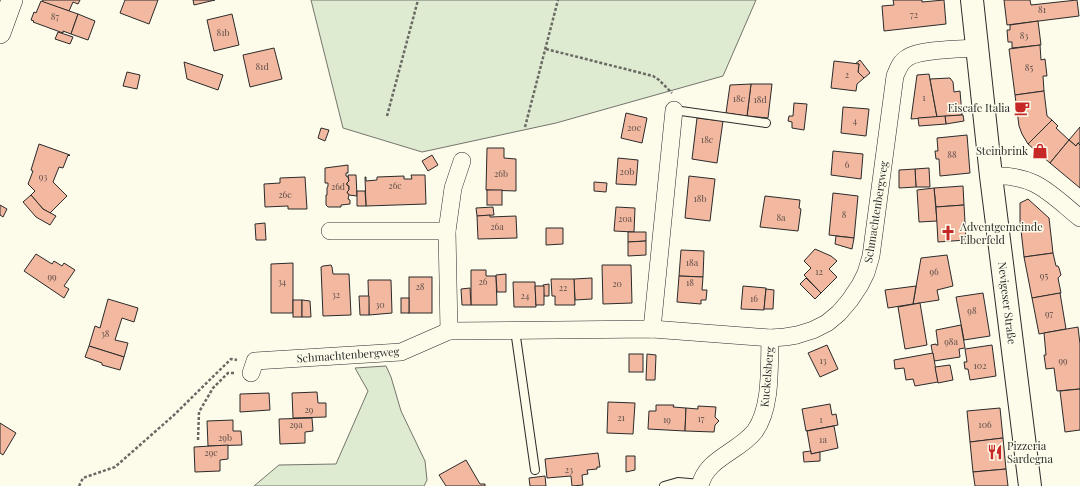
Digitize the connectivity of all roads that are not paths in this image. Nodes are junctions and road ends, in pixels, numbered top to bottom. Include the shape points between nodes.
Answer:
1 (12, 0) edge
2 (972, 0) edge
3 (0, 33) edge
4 (978, 48) junction
5 (674, 110) joint
6 (766, 123) dead end
7 (462, 161) dead end
8 (991, 176) junction
9 (1080, 218) edge
10 (330, 231) dead end
11 (447, 231) junction
12 (652, 329) junction
13 (514, 330) junction
14 (449, 331) junction
15 (770, 338) junction
16 (251, 373) road end
17 (535, 470) dead end
18 (700, 485) edge
19 (664, 486) edge
20 (1030, 486) edge

1 - 3 street
2 - 4 main road, Nevigeser Straße
4 - 8 main road, Nevigeser Straße
4 - 15 street, Schmachtenbergweg via 917,53 900,64 895,76 871,256 866,273 850,300 827,323 797,335
5 - 6 lane
5 - 12 street
7 - 11 street via 453,188
8 - 9 street via 1007,175 1040,185
8 - 20 main road, Nevigeser Straße
10 - 11 street
11 - 14 street
12 - 13 street, Schmachtenbergweg
12 - 15 street, Schmachtenbergweg
13 - 14 street, Schmachtenbergweg
13 - 17 lane
14 - 16 street, Schmachtenbergweg via 401,352 256,361
15 - 18 street, Kuckelsberg via 767,396 763,415 755,430 744,442 716,460 706,471
18 - 19 lane via 678,482

